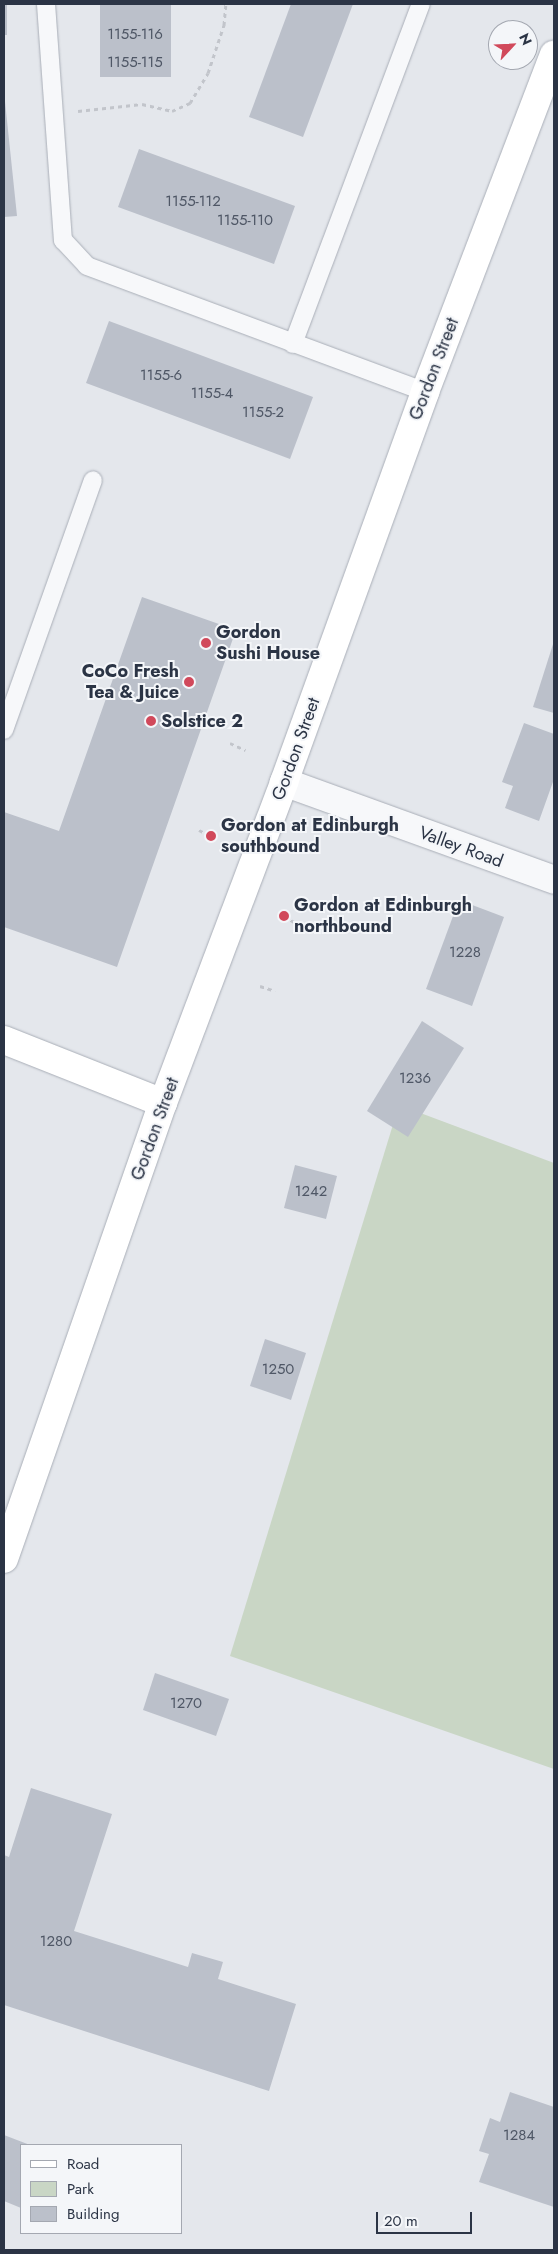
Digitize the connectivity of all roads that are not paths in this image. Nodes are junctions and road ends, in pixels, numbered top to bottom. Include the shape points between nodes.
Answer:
1 (46, 4) edge
2 (421, 4) edge
3 (554, 55) edge
4 (293, 344) junction
5 (425, 392) junction
6 (93, 480) dead end
7 (4, 730) edge
8 (284, 782) junction
9 (554, 880) edge
10 (4, 1040) edge
11 (163, 1103) junction
12 (4, 1559) edge

1 - 4 lane via 63,240 87,266
2 - 4 lane
3 - 5 main road, Gordon Street
4 - 5 lane
5 - 8 main road, Gordon Street
6 - 7 lane
8 - 9 street, Valley Road
8 - 11 main road, Gordon Street
10 - 11 main road
11 - 12 main road, Gordon Street

